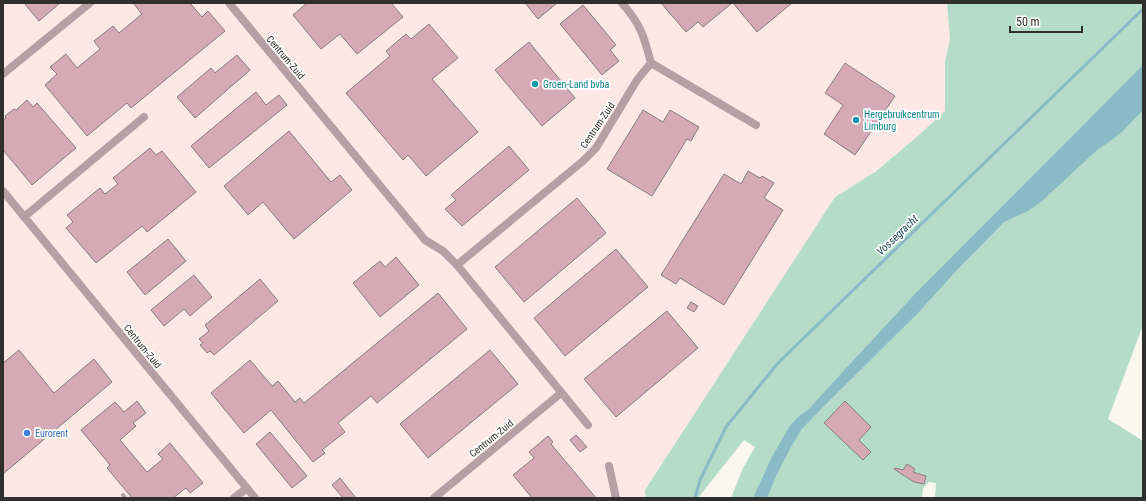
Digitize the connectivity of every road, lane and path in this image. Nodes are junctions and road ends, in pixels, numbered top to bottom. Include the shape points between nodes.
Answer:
1 (90, 3) edge
2 (229, 3) edge
3 (622, 3) edge
4 (651, 63) junction
5 (3, 74) edge
6 (144, 117) dead end
7 (756, 126) dead end
8 (3, 191) edge
9 (24, 217) junction
10 (457, 265) junction
11 (562, 393) junction
12 (588, 425) dead end
13 (609, 466) dead end
14 (247, 488) junction
15 (234, 498) edge
16 (255, 498) edge
17 (434, 498) edge
18 (616, 498) edge

1 - 5 street
2 - 10 street, Centrum-Zuid via 425,240 443,251
3 - 4 street via 643,34
4 - 7 street
4 - 10 street, Centrum-Zuid via 637,80 596,148
6 - 9 street
8 - 9 street, Centrum-Zuid
9 - 14 street, Centrum-Zuid
10 - 11 street, Centrum-Zuid
11 - 12 street, Centrum-Zuid
11 - 17 street, Centrum-Zuid
13 - 18 street
14 - 15 street
14 - 16 street, Centrum-Zuid

